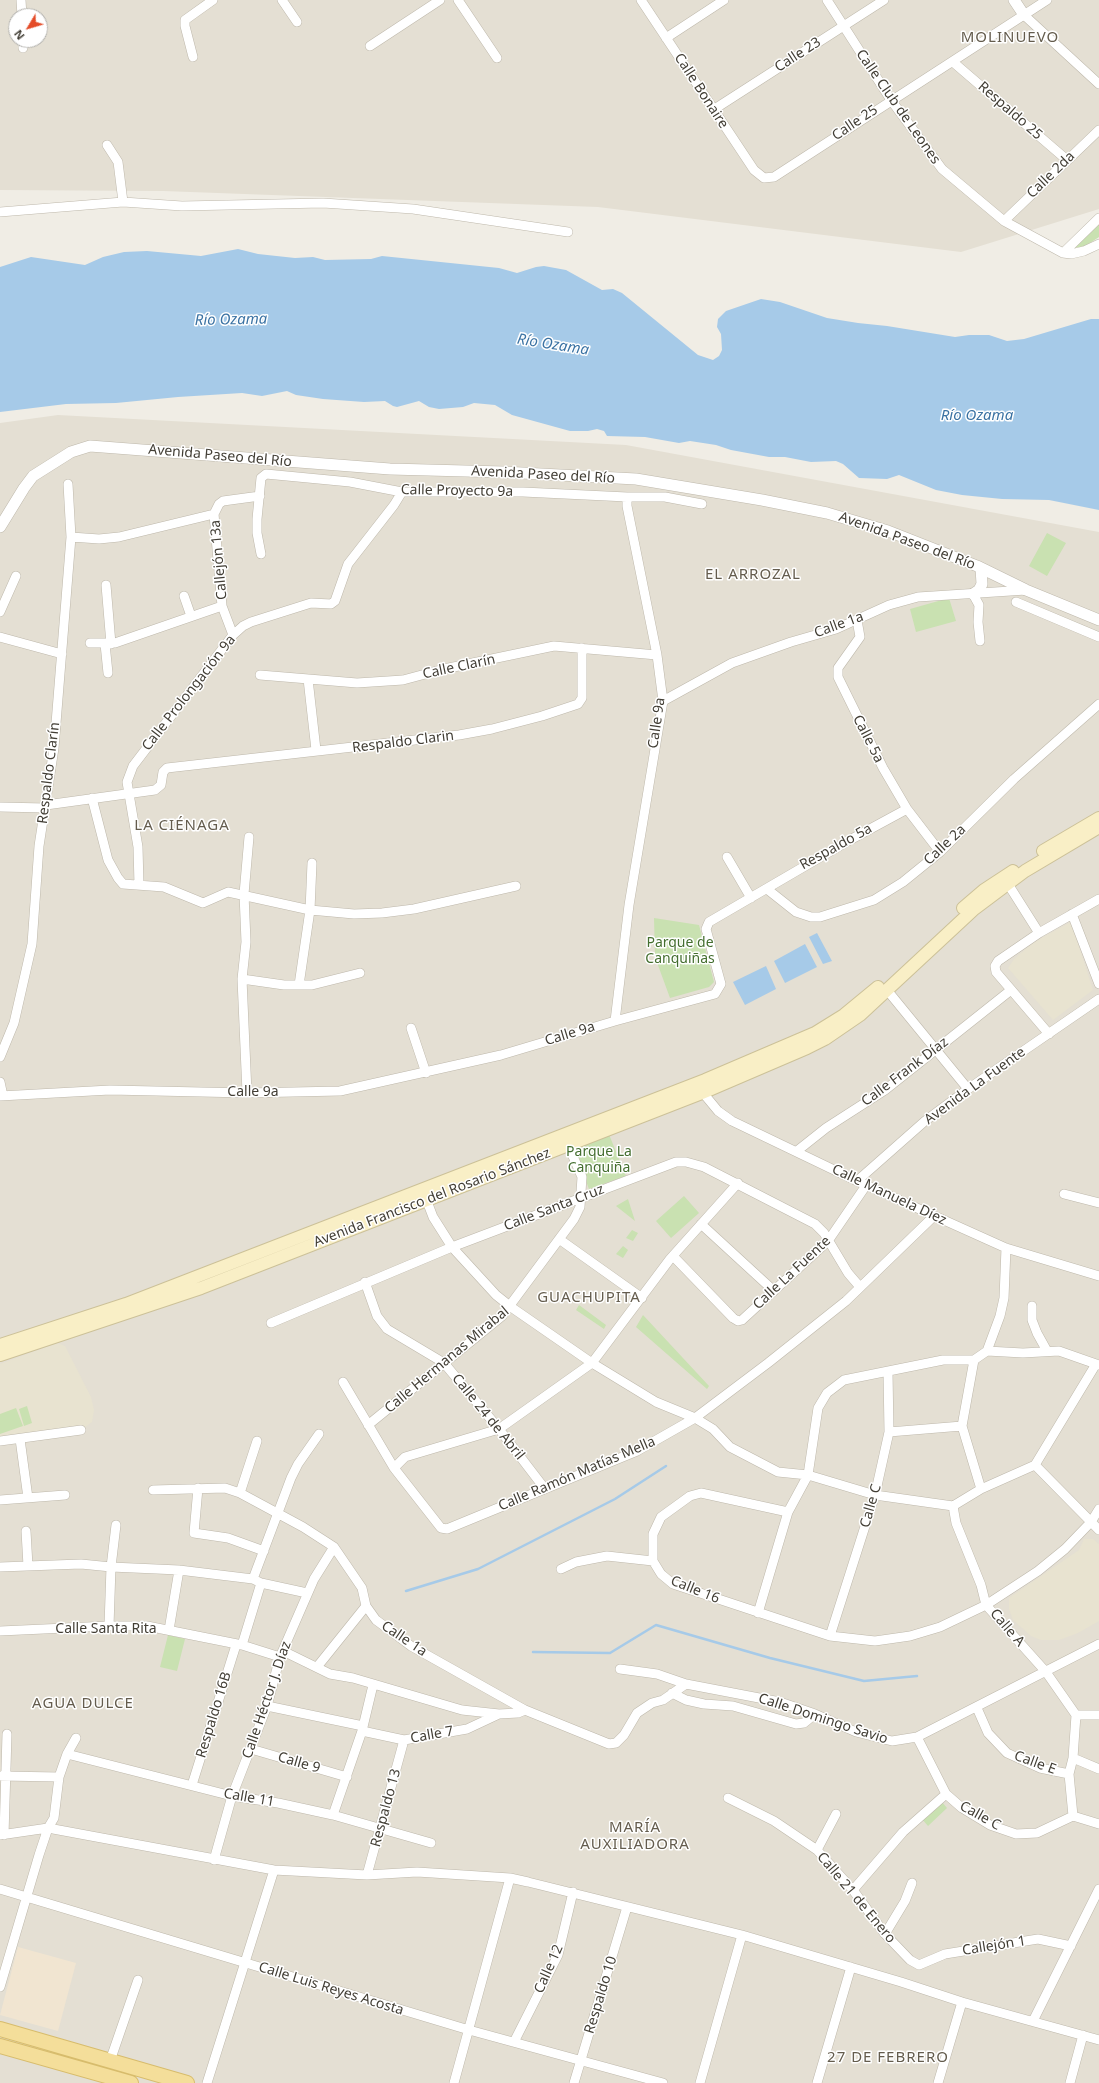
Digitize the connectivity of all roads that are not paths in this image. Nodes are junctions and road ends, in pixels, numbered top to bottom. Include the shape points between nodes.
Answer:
1 (212, 0) edge
2 (282, 0) edge
3 (440, 0) edge
4 (458, 0) edge
5 (641, 0) edge
6 (724, 0) edge
7 (827, 0) edge
8 (884, 0) edge
9 (1014, 0) edge
10 (1047, 0) edge
11 (1024, 15) junction
12 (297, 22) dead end
13 (843, 26) junction
14 (666, 38) junction
15 (370, 46) dead end
16 (193, 57) dead end
17 (497, 58) dead end
18 (953, 62) junction
19 (1099, 84) edge
20 (891, 100) junction
21 (713, 110) junction
22 (1099, 130) edge
23 (107, 145) dead end
24 (1067, 160) junction
25 (764, 178) joint
26 (123, 202) junction
27 (0, 212) edge
28 (1099, 218) edge
29 (1004, 221) junction
30 (568, 232) dead end
31 (1099, 244) edge
32 (1063, 253) junction
33 (68, 484) dead end
34 (402, 492) junction
35 (260, 496) junction
36 (627, 497) junction
37 (702, 504) dead end
38 (214, 514) junction
39 (0, 527) edge
40 (71, 537) junction
41 (260, 554) dead end
42 (981, 568) junction
43 (16, 576) dead end
44 (106, 585) dead end
45 (1026, 590) junction
46 (973, 594) junction
47 (184, 596) dead end
48 (1016, 602) dead end
49 (222, 606) junction
50 (0, 612) edge
51 (191, 616) junction
52 (857, 620) junction
53 (1099, 620) edge
54 (233, 635) junction
55 (1099, 636) edge
56 (0, 638) edge
57 (980, 640) dead end
58 (90, 643) dead end
59 (108, 644) junction
60 (582, 648) junction
61 (62, 654) junction
62 (657, 655) junction
63 (108, 674) dead end
64 (260, 674) dead end
65 (308, 679) junction
66 (663, 701) junction
67 (1099, 704) edge
68 (316, 750) junction
69 (128, 793) junction
70 (92, 798) junction
71 (46, 806) junction
72 (0, 807) edge
73 (907, 809) junction
74 (1099, 818) edge
75 (1099, 827) edge
76 (249, 836) dead end
77 (940, 852) junction
78 (727, 857) dead end
79 (312, 863) dead end
80 (1008, 884) junction
81 (139, 885) junction
82 (516, 886) dead end
83 (767, 889) junction
84 (244, 894) junction
85 (751, 898) junction
86 (1099, 899) edge
87 (310, 910) junction
88 (1072, 914) junction
89 (1039, 933) junction
90 (360, 973) dead end
91 (242, 978) junction
92 (1099, 984) edge
93 (299, 985) junction
94 (887, 990) junction
95 (1011, 990) junction
96 (1099, 999) edge
97 (615, 1021) junction
98 (411, 1028) dead end
99 (1049, 1034) junction
100 (935, 1050) junction
101 (0, 1057) edge
102 (426, 1073) junction
103 (0, 1082) edge
104 (699, 1088) junction
105 (968, 1089) junction
106 (247, 1093) junction
107 (1, 1096) edge
108 (568, 1145) junction
109 (797, 1151) junction
110 (857, 1180) junction
111 (738, 1183) junction
112 (867, 1184) junction
113 (424, 1194) junction
114 (1064, 1194) dead end
115 (581, 1198) junction
116 (1099, 1203) edge
117 (934, 1216) junction
118 (701, 1224) junction
119 (559, 1238) junction
120 (828, 1241) junction
121 (452, 1247) junction
122 (1006, 1248) junction
123 (673, 1256) junction
124 (1099, 1276) edge
125 (365, 1282) junction
126 (860, 1287) junction
127 (774, 1291) junction
128 (642, 1298) junction
129 (1032, 1306) dead end
130 (511, 1307) junction
131 (270, 1323) dead end
132 (58, 1331) junction
133 (0, 1345) edge
134 (1047, 1350) junction
135 (987, 1351) junction
136 (0, 1355) edge
137 (974, 1360) junction
138 (444, 1363) junction
139 (592, 1363) junction
140 (1098, 1365) edge
141 (888, 1372) junction
142 (343, 1382) dead end
143 (695, 1418) junction
144 (368, 1425) junction
145 (962, 1426) junction
146 (81, 1430) dead end
147 (499, 1430) junction
148 (889, 1432) junction
149 (319, 1434) dead end
150 (20, 1439) junction
151 (0, 1441) edge
152 (257, 1441) dead end
153 (1035, 1466) junction
154 (394, 1468) junction
155 (808, 1475) junction
156 (198, 1488) junction
157 (545, 1489) junction
158 (981, 1489) junction
159 (153, 1490) dead end
160 (240, 1493) junction
161 (65, 1495) dead end
162 (875, 1495) junction
163 (28, 1498) junction
164 (0, 1500) edge
165 (953, 1506) junction
166 (1099, 1509) edge
167 (788, 1512) junction
168 (278, 1515) junction
169 (1091, 1522) junction
170 (116, 1525) dead end
171 (1099, 1530) edge
172 (26, 1531) dead end
173 (334, 1547) junction
174 (264, 1551) junction
175 (653, 1561) junction
176 (28, 1566) junction
177 (0, 1567) edge
178 (111, 1567) junction
179 (561, 1569) dead end
180 (179, 1570) junction
181 (257, 1581) junction
182 (307, 1593) junction
183 (986, 1605) junction
184 (366, 1606) junction
185 (758, 1613) junction
186 (109, 1626) junction
187 (169, 1630) junction
188 (0, 1631) edge
189 (830, 1636) junction
190 (1099, 1644) edge
191 (239, 1645) junction
192 (281, 1654) junction
193 (318, 1667) junction
194 (620, 1669) dead end
195 (1046, 1672) junction
196 (686, 1684) junction
197 (373, 1685) junction
198 (672, 1693) junction
199 (267, 1706) junction
200 (977, 1708) junction
201 (525, 1710) junction
202 (499, 1714) junction
203 (815, 1714) junction
204 (1076, 1715) junction
205 (1099, 1715) edge
206 (363, 1729) junction
207 (7, 1734) dead end
208 (916, 1737) junction
209 (76, 1738) dead end
210 (404, 1740) junction
211 (251, 1749) junction
212 (67, 1754) junction
213 (1073, 1758) junction
214 (1099, 1769) edge
215 (1070, 1774) junction
216 (3, 1776) edge
217 (347, 1777) junction
218 (59, 1778) junction
219 (192, 1785) junction
220 (946, 1794) junction
221 (232, 1796) junction
222 (728, 1798) dead end
223 (836, 1814) dead end
224 (333, 1815) junction
225 (1073, 1816) junction
226 (1099, 1824) edge
227 (48, 1828) junction
228 (380, 1829) junction
229 (2, 1835) edge
230 (431, 1843) dead end
231 (817, 1850) junction
232 (214, 1860) junction
233 (274, 1870) junction
234 (367, 1875) junction
235 (510, 1878) junction
236 (912, 1883) dead end
237 (0, 1889) edge
238 (1099, 1889) edge
239 (853, 1890) junction
240 (573, 1892) junction
241 (26, 1898) junction
242 (627, 1907) junction
243 (884, 1934) junction
244 (742, 1936) junction
245 (1071, 1946) junction
246 (246, 1963) junction
247 (919, 1965) joint
248 (851, 1967) junction
249 (138, 1980) dead end
250 (0, 1987) edge
251 (962, 2002) junction
252 (1033, 2021) junction
253 (0, 2029) edge
254 (469, 2030) junction
255 (1083, 2035) junction
256 (1099, 2040) edge
257 (514, 2042) junction
258 (0, 2046) edge
259 (110, 2061) junction
260 (580, 2061) junction
261 (131, 2083) edge
262 (187, 2083) edge
263 (208, 2083) edge
264 (454, 2083) edge
265 (574, 2083) edge
266 (663, 2083) edge
267 (700, 2083) edge
268 (817, 2083) edge
269 (938, 2083) edge
270 (1070, 2083) edge

1 - 16 street via 185,20
2 - 12 street
3 - 15 street
4 - 17 street
5 - 14 street, Calle Bonaire
6 - 14 street
7 - 13 street, Calle Club de Leones
8 - 13 street, Calle 23
9 - 11 street
10 - 11 street, Calle 25
11 - 18 street, Calle 25
11 - 19 street
13 - 20 street, Calle Club de Leones
13 - 21 street, Calle 23
14 - 21 street, Calle Bonaire
18 - 20 street, Calle 25
18 - 24 street, Respaldo 25
20 - 25 street, Calle 25 via 774,178
20 - 29 street, Calle Club de Leones via 942,169
21 - 25 street, Calle Bonaire via 754,170
22 - 24 street, Calle 2da
23 - 26 street via 118,162
24 - 29 street, Calle 2da
26 - 27 street
26 - 30 street via 182,206 323,204 413,210
28 - 32 street
29 - 32 street, Calle Club de Leones
31 - 32 street via 1084,251
33 - 40 street, Respaldo Clarín
34 - 35 street, Calle Proyecto 9a via 350,482 263,475
34 - 36 street, Calle Proyecto 9a via 523,492
34 - 54 street, Calle Prolongación 9a via 348,564 335,601 331,604 312,603 251,622
35 - 38 street, Callejón 13a via 223,500
35 - 41 street via 257,533
36 - 37 street, Calle Proyecto 9a via 665,497
36 - 62 street, Calle 9a
38 - 40 street via 118,538 99,540
38 - 49 street, Callejón 13a
39 - 42 street, Avenida Paseo del Río via 33,476 71,452 90,446 390,469 636,479 827,513 902,536
40 - 61 street, Respaldo Clarín
42 - 45 street, Avenida Paseo del Río
42 - 46 street via 982,584
43 - 50 street
44 - 59 street
45 - 46 street, Calle 1a
45 - 53 street, Avenida Paseo del Río
46 - 52 street, Calle 1a via 918,597 889,605
46 - 57 street via 978,605
47 - 51 street
48 - 55 street
49 - 51 street
49 - 54 street, Callejón 13a
51 - 59 street
52 - 66 street, Calle 1a via 732,663
52 - 73 street, Calle 5a via 860,637 837,672 868,742
54 - 69 street, Calle Prolongación 9a via 133,766 127,782
56 - 61 street
58 - 59 street
59 - 63 street
60 - 62 street, Calle Clarín
60 - 65 street, Calle Clarín via 539,647 512,656 403,680 357,683
60 - 68 street, Respaldo Clarin via 582,698 578,704 570,708 466,734
61 - 71 street, Respaldo Clarín
62 - 66 street, Calle 9a
64 - 65 street, Calle Clarín
65 - 68 street
66 - 97 street, Calle 9a via 629,906
67 - 77 street, Calle 2a via 1014,779
68 - 69 street, Respaldo Clarin via 167,768 162,772 160,785 155,790
69 - 70 street
69 - 81 street, Calle Prolongación 9a via 138,847
70 - 71 street
70 - 81 street via 104,850 112,869 123,884
71 - 72 street
71 - 101 street, Respaldo Clarín via 39,846 32,944 14,1023
73 - 77 street, Calle 5a
73 - 83 street, Respaldo 5a
74 - 104 main road, Avenida Francisco del Rosario Sánchez via 984,890 870,994 830,1024
75 - 80 main road, Avenida Francisco del Rosario Sánchez
76 - 84 street
77 - 83 street, Calle 2a via 874,900 820,917 796,912
78 - 85 street
79 - 87 street
80 - 89 street
80 - 94 main road, Avenida Francisco del Rosario Sánchez via 973,910
81 - 84 street via 164,887 203,903 228,892
82 - 87 street via 382,913 354,914
83 - 85 street, Respaldo 5a
84 - 87 street
84 - 91 street via 246,942
85 - 97 street, Respaldo 5a via 707,925 721,984 716,994
86 - 88 street
87 - 93 street
88 - 89 street
88 - 92 street
89 - 95 street via 998,961 996,972
90 - 93 street via 312,985
91 - 93 street
91 - 106 street
94 - 100 street
94 - 104 main road, Avenida Francisco del Rosario Sánchez via 860,1015 825,1039
95 - 99 street
95 - 100 street, Calle Frank Díaz
96 - 99 street, Avenida La Fuente
97 - 102 street, Calle 9a via 501,1055
98 - 102 street
99 - 105 street, Avenida La Fuente
100 - 105 street
100 - 109 street, Calle Frank Díaz via 885,1090 826,1128
102 - 106 street, Calle 9a via 340,1091
103 - 107 street
104 - 108 main road, Avenida Francisco del Rosario Sánchez
104 - 109 street, Calle Manuela Díez via 718,1111 732,1121
104 - 113 main road, Avenida Francisco del Rosario Sánchez
105 - 110 street, Avenida La Fuente
106 - 107 street, Calle 9a via 110,1090
108 - 113 main road, Avenida Francisco del Rosario Sánchez
108 - 115 street, Calle Hermanas Mirabal via 582,1177
109 - 110 street, Calle Manuela Díez
110 - 112 street, Calle Manuela Díez
111 - 115 street, Calle Santa Cruz via 704,1167 676,1162
111 - 118 street
111 - 120 street, Calle Santa Cruz via 815,1224
112 - 117 street, Calle Manuela Díez
112 - 120 street, Calle La Fuente
113 - 121 street via 433,1217
113 - 132 main road, Avenida Francisco del Rosario Sánchez via 128,1308
114 - 116 street
115 - 119 street, Calle Hermanas Mirabal via 574,1219
115 - 121 street, Calle Santa Cruz
117 - 122 street, Calle Manuela Díez
117 - 126 street, Calle Ramón Matías Mella
118 - 123 street
118 - 127 street
119 - 128 street
119 - 130 street, Calle Hermanas Mirabal
120 - 126 street, Calle Santa Cruz
120 - 127 street, Calle La Fuente
121 - 125 street, Calle Santa Cruz
121 - 130 street via 496,1295
122 - 124 street, Calle Manuela Díez
122 - 135 street via 1004,1298
123 - 127 street, Calle La Fuente via 738,1321
123 - 128 street
125 - 131 street, Calle Santa Cruz
125 - 138 street, Calle 24 de Abril via 378,1316 387,1329
126 - 143 street, Calle Ramón Matías Mella via 800,1339
128 - 139 street
129 - 134 street via 1032,1320 1036,1333
130 - 138 street, Calle Hermanas Mirabal via 474,1341
130 - 139 street
132 - 133 main road, Avenida Francisco del Rosario Sánchez
132 - 136 main road, Avenida Francisco del Rosario Sánchez
134 - 135 street via 1023,1353
134 - 140 street via 1059,1351
135 - 137 street
137 - 141 street via 943,1360
137 - 145 street
138 - 144 street, Calle Hermanas Mirabal
138 - 147 street, Calle 24 de Abril
139 - 143 street via 656,1402
139 - 147 street
140 - 153 street
141 - 148 street, Calle C
141 - 155 street via 844,1380 827,1393 818,1408
142 - 144 street, Calle Ramón Matías Mella
143 - 155 street via 713,1429 730,1447 778,1472
143 - 157 street, Calle Ramón Matías Mella via 637,1451
144 - 154 street, Calle Ramón Matías Mella
145 - 148 street
145 - 158 street
146 - 150 street
147 - 154 street via 405,1457
147 - 157 street, Calle 24 de Abril
148 - 162 street, Calle C
149 - 168 street, Respaldo 16B via 293,1473
150 - 151 street
150 - 163 street
152 - 160 street
153 - 158 street
153 - 169 street
154 - 157 street, Calle Ramón Matías Mella via 444,1529
155 - 162 street
155 - 167 street
156 - 159 street, Calle 1a
156 - 160 street, Calle 1a via 225,1488
156 - 174 street via 194,1533 228,1538
158 - 165 street
160 - 168 street, Calle 1a
161 - 163 street
162 - 165 street
162 - 189 street, Calle C
163 - 164 street
165 - 183 street, Calle A via 956,1523 981,1585
166 - 169 street, Calle 16
167 - 175 street via 701,1493 690,1496 661,1517 653,1534
167 - 185 street
168 - 173 street, Calle 1a
168 - 174 street, Respaldo 16B
169 - 171 street
169 - 183 street, Calle 16 via 1065,1549 1038,1571
170 - 178 street
172 - 176 street
173 - 182 street, Calle Héctor J. Díaz
173 - 184 street, Calle 1a via 362,1588
174 - 181 street, Respaldo 16B
175 - 179 street via 607,1556 576,1562
175 - 185 street, Calle 16 via 661,1574 673,1584
176 - 177 street
176 - 178 street via 81,1564
178 - 180 street
178 - 186 street
180 - 181 street
180 - 187 street
181 - 182 street
181 - 191 street, Respaldo 16B
182 - 192 street, Calle Héctor J. Díaz
183 - 189 street, Calle 16 via 940,1627 910,1636 875,1641
183 - 195 street, Calle A
184 - 193 street
184 - 201 street, Calle 1a via 376,1620 411,1646
185 - 189 street, Calle 16
186 - 187 street, Calle Santa Rita via 148,1626
186 - 188 street, Calle Santa Rita
187 - 191 street, Calle Santa Rita
190 - 195 street, Calle Domingo Savio
191 - 192 street, Calle Santa Rita
191 - 219 street, Respaldo 16B
192 - 193 street, Calle Santa Rita
192 - 199 street, Calle Héctor J. Díaz
193 - 197 street, Calle Santa Rita via 330,1674
194 - 196 street, Calle Domingo Savio via 657,1674
195 - 200 street, Calle Domingo Savio
195 - 204 street, Calle A
196 - 198 street
196 - 203 street, Calle Domingo Savio via 780,1702
197 - 202 street, Calle Santa Rita via 462,1710
197 - 206 street
198 - 201 street, Calle 1a via 637,1713 624,1735 616,1743 609,1744
198 - 203 street via 686,1700 733,1706 796,1724 804,1723
199 - 206 street, Calle 7
199 - 211 street, Calle Héctor J. Díaz
200 - 208 street, Calle Domingo Savio
200 - 215 street, Calle E via 988,1733 1007,1753 1040,1768
201 - 202 street
202 - 210 street, Calle 7 via 467,1729
203 - 208 street, Calle Domingo Savio via 856,1732 892,1741
204 - 205 street
204 - 213 street
206 - 210 street, Calle 7
206 - 217 street
207 - 216 street
208 - 220 street, Calle C
209 - 212 street
210 - 228 street, Respaldo 13
211 - 217 street, Calle 9
211 - 221 street, Calle Héctor J. Díaz
212 - 218 street
212 - 219 street, Calle 11
213 - 214 street
213 - 215 street
215 - 225 street
216 - 218 street
216 - 229 street
217 - 224 street
218 - 227 street via 54,1818
219 - 221 street, Calle 11
220 - 225 street, Calle C via 962,1808 990,1825 1016,1834 1037,1833
220 - 239 street via 903,1832
221 - 224 street, Calle 11
221 - 232 street, Calle Héctor J. Díaz
222 - 231 street, Calle 21 de Enero via 774,1821
223 - 231 street
224 - 228 street, Calle 11
225 - 226 street
227 - 229 street
227 - 232 street
227 - 241 street
228 - 230 street, Calle 11
228 - 234 street, Respaldo 13
231 - 239 street, Calle 21 de Enero
232 - 233 street
233 - 234 street
233 - 246 street
234 - 235 street via 417,1872
235 - 240 street
235 - 254 street
236 - 243 street via 905,1901
237 - 241 street, Calle Luis Reyes Acosta
238 - 245 street
239 - 243 street, Calle 21 de Enero
240 - 242 street
240 - 257 street, Calle 12 via 558,1955
241 - 246 street, Calle Luis Reyes Acosta
241 - 250 street
242 - 244 street
242 - 260 street, Respaldo 10
243 - 247 street, Calle 21 de Enero via 910,1960
244 - 248 street
244 - 267 street
245 - 247 street, Callejón 1 via 1038,1939 945,1954
245 - 252 street
246 - 254 street, Calle Luis Reyes Acosta
246 - 263 street
248 - 251 street
248 - 268 street
249 - 259 street
251 - 252 street
251 - 269 street
252 - 255 street
253 - 259 main road
254 - 257 street, Calle Luis Reyes Acosta
254 - 264 street
255 - 256 street
255 - 270 street
257 - 260 street, Calle Luis Reyes Acosta
258 - 261 main road
259 - 262 main road
260 - 265 street, Respaldo 10
260 - 266 street, Calle Luis Reyes Acosta

